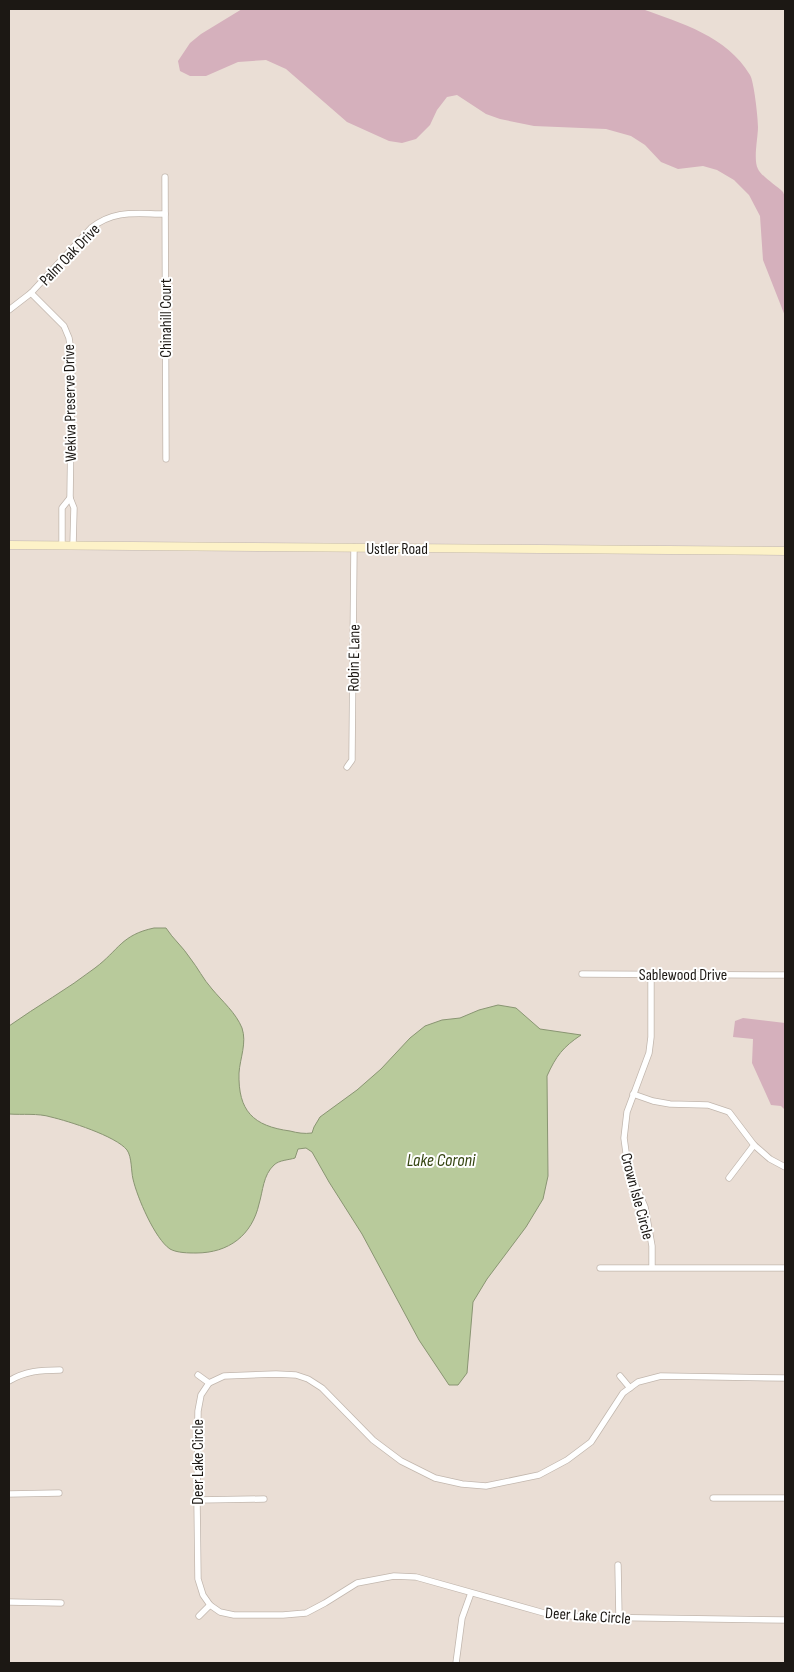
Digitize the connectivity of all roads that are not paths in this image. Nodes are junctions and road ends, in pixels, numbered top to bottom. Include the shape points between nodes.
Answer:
1 (165, 178) dead end
2 (165, 214) junction
3 (31, 293) junction
4 (9, 310) edge
5 (166, 459) dead end
6 (70, 498) junction
7 (62, 520) junction
8 (73, 521) junction
9 (9, 545) edge
10 (62, 545) junction
11 (73, 545) junction
12 (354, 547) junction
13 (785, 551) edge
14 (347, 767) dead end
15 (582, 974) dead end
16 (651, 974) junction
17 (785, 975) edge
18 (633, 1094) junction
19 (754, 1145) junction
20 (785, 1167) edge
21 (729, 1178) dead end
22 (600, 1268) dead end
23 (652, 1268) junction
24 (785, 1268) edge
25 (60, 1370) dead end
26 (198, 1375) dead end
27 (620, 1376) dead end
28 (785, 1378) edge
29 (9, 1381) edge
30 (209, 1383) junction
31 (630, 1388) junction
32 (59, 1493) dead end
33 (9, 1494) edge
34 (713, 1498) dead end
35 (785, 1498) edge
36 (264, 1499) dead end
37 (197, 1500) junction
38 (618, 1566) dead end
39 (471, 1593) junction
40 (9, 1602) edge
41 (62, 1603) dead end
42 (210, 1605) junction
43 (199, 1616) dead end
44 (619, 1618) junction
45 (785, 1620) edge
46 (456, 1663) edge

1 - 2 street, Chinahill Court
2 - 3 street, Palm Oak Drive via 119,214 100,221
2 - 5 street, Chinahill Court
3 - 4 street, Palm Oak Drive
3 - 6 street, Wekiva Preserve Drive via 64,326 69,338 72,358
6 - 7 street, Wekiva Preserve Drive via 62,508
6 - 8 street, Wekiva Preserve Drive via 74,508
7 - 8 street
7 - 10 street, Wekiva Preserve Drive
8 - 11 street, Wekiva Preserve Drive
9 - 10 street, Ustler Road
10 - 11 street, Ustler Road
11 - 12 street, Ustler Road
12 - 13 street, Ustler Road
12 - 14 street, Robin E Lane via 352,760
15 - 16 street, Sablewood Drive
16 - 17 street, Sablewood Drive
16 - 18 street, Crown Isle Circle via 649,1053
18 - 19 street via 653,1101 708,1105 729,1112
18 - 23 street, Crown Isle Circle via 624,1125 625,1151 645,1207 652,1246
19 - 20 street
19 - 21 street
22 - 23 street
23 - 24 street
25 - 29 street via 31,1371
26 - 30 street
27 - 31 street
28 - 31 street via 661,1376 638,1382
30 - 31 street via 224,1376 276,1374 308,1379 322,1388 373,1440 401,1461 435,1478 486,1486 539,1475 567,1460 591,1442 623,1393
30 - 37 street, Deer Lake Circle via 198,1411
32 - 33 street
34 - 35 street
36 - 37 street
37 - 42 street, Deer Lake Circle via 198,1579
38 - 44 street
39 - 42 street, Deer Lake Circle via 416,1577 394,1576 357,1583 306,1612 234,1615 220,1612
39 - 44 street, Deer Lake Circle via 544,1613
39 - 46 street via 462,1618
40 - 41 street
42 - 43 street
44 - 45 street, Deer Lake Circle

